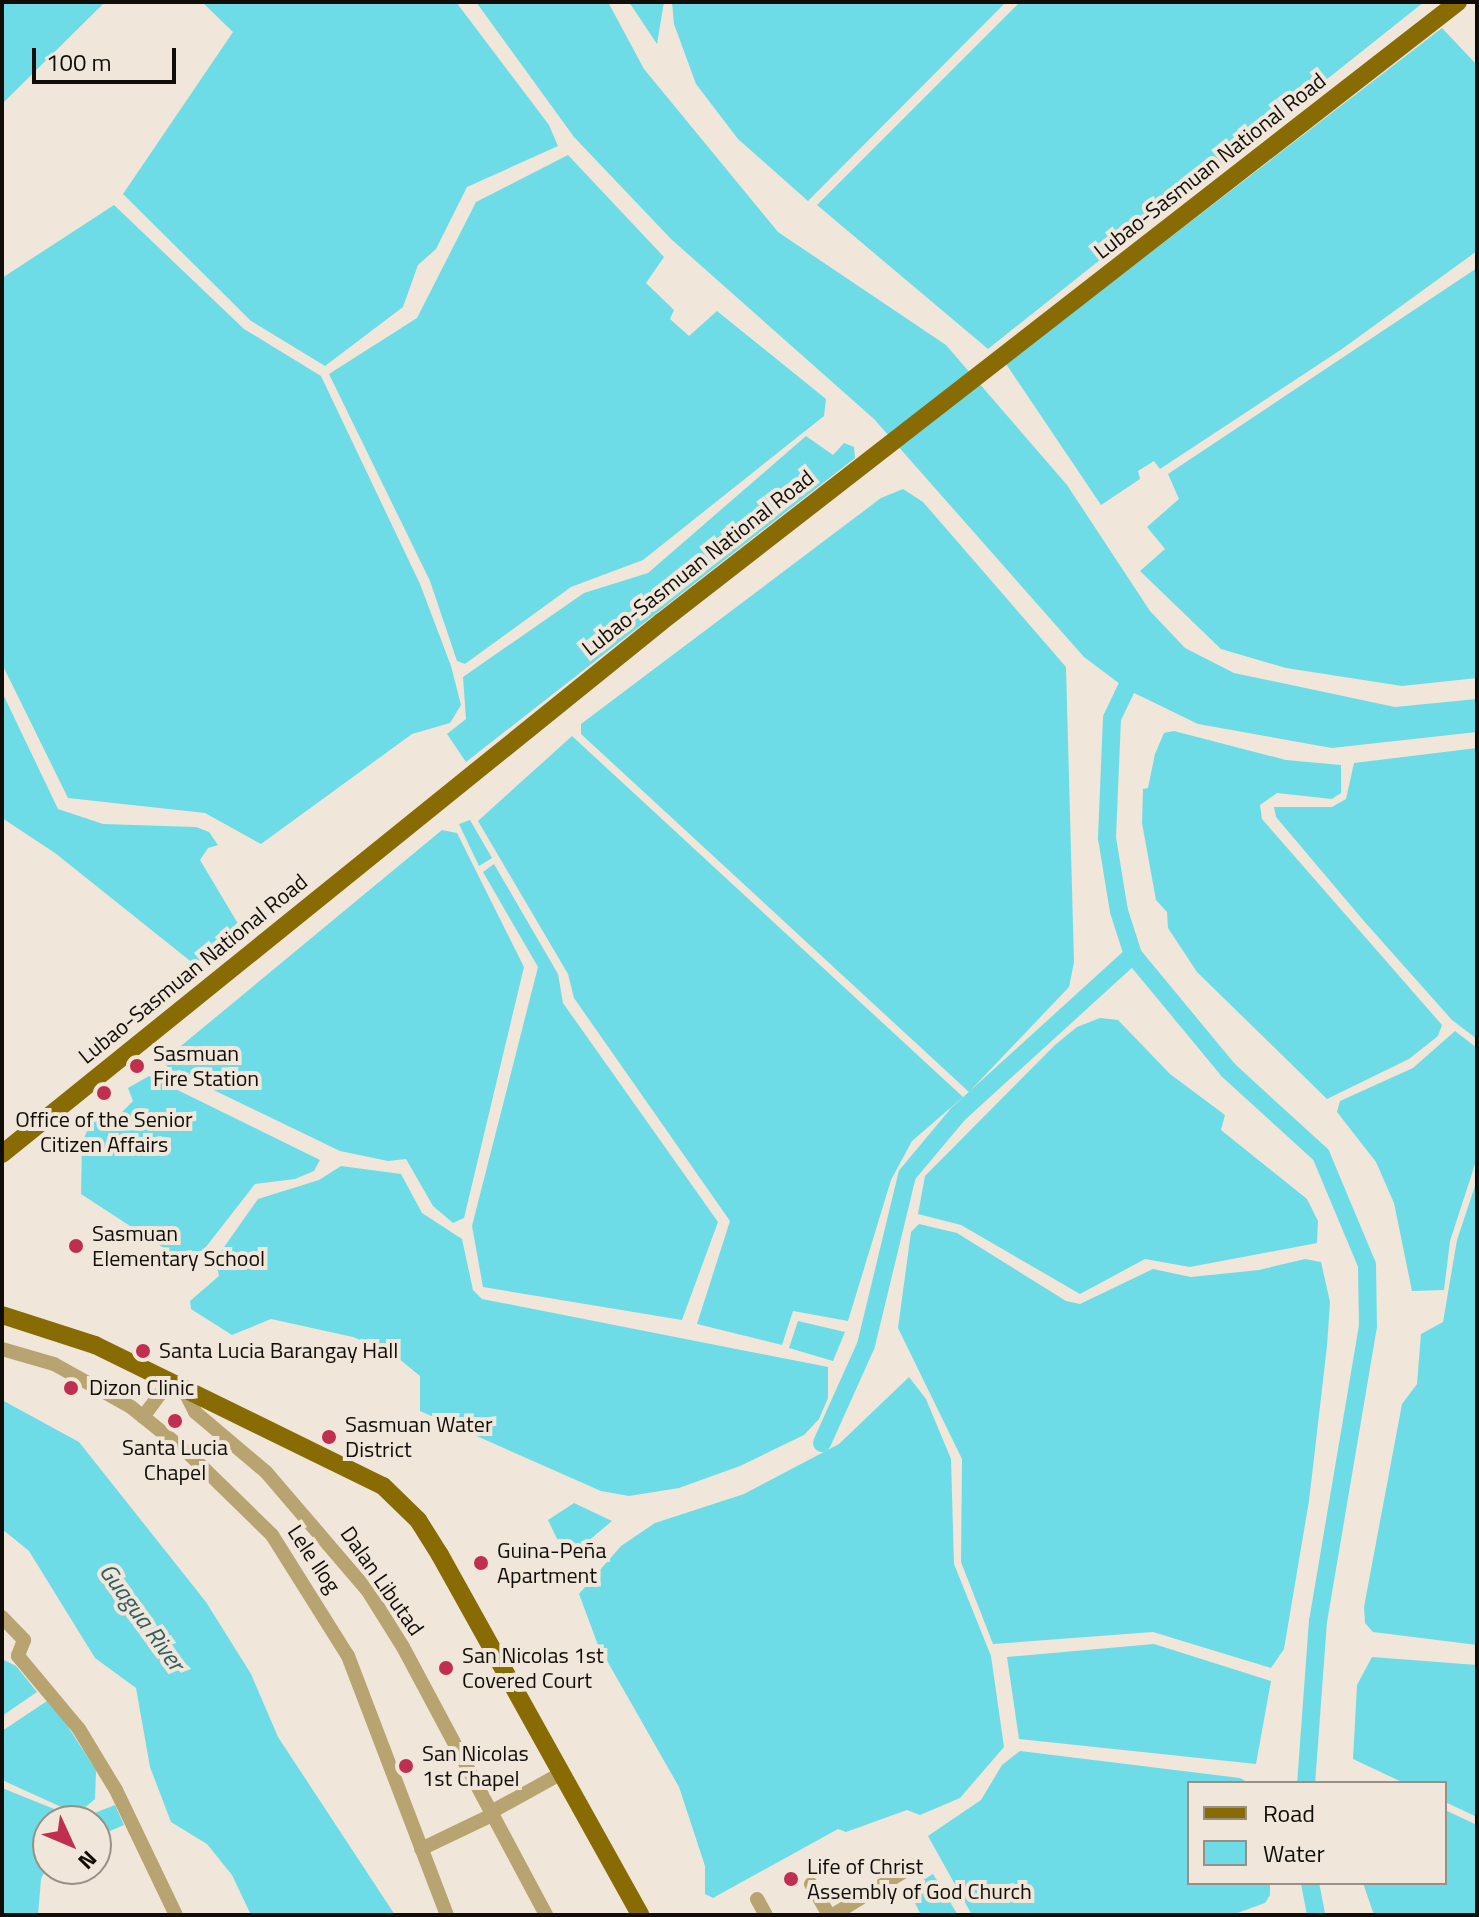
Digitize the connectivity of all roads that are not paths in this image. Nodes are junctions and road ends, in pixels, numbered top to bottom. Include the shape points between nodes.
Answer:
1 (1458, 2) edge
2 (2, 1154) edge
3 (2, 1315) edge
4 (2, 1349) edge
5 (177, 1386) junction
6 (143, 1417) junction
7 (2, 1617) edge
8 (562, 1773) junction
9 (491, 1814) junction
10 (421, 1849) junction
11 (913, 1866) dead end
12 (811, 1884) dead end
13 (757, 1899) dead end
14 (176, 1915) edge
15 (447, 1915) edge
16 (546, 1915) edge
17 (640, 1915) edge
18 (766, 1915) edge
19 (831, 1915) edge

1 - 2 main road, Lubao-Sasmuan National Road via 850,474
3 - 5 main road via 52,1328
4 - 6 street, Lele Ilog via 93,1382
5 - 6 street
5 - 8 main road via 383,1486 418,1520
5 - 9 street, Dalan Libutad via 195,1412 266,1472 361,1582 403,1647
6 - 10 street, Lele Ilog via 231,1492 292,1561 348,1656
7 - 14 street via 24,1640 18,1656 79,1729 116,1790
8 - 9 street
8 - 17 main road
9 - 10 street
9 - 16 street, Dalan Libutad
10 - 15 street, Lele Ilog
11 - 19 street
12 - 19 street
13 - 18 street

